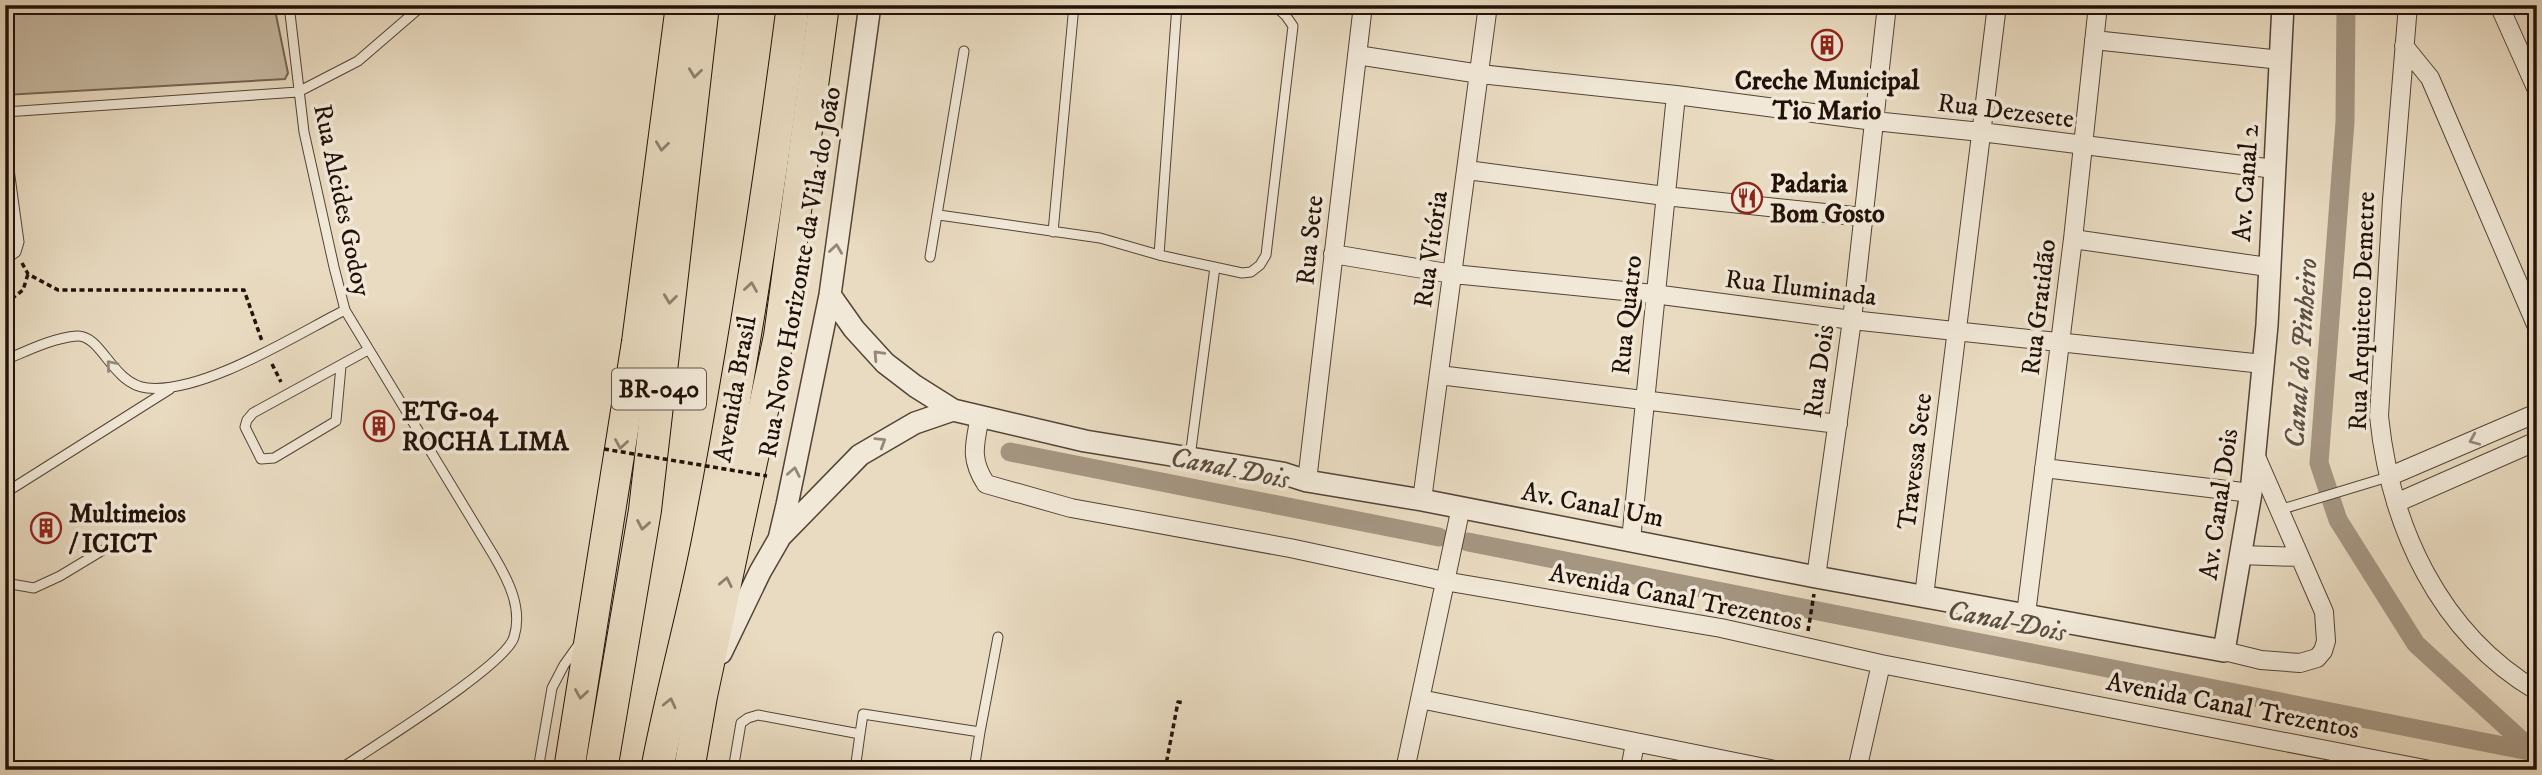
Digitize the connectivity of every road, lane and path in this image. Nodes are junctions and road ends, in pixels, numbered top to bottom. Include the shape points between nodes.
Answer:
1 (289, 5) edge
2 (423, 5) edge
3 (681, 5) edge
4 (703, 5) edge
5 (793, 5) edge
6 (815, 5) edge
7 (824, 5) edge
8 (870, 5) edge
9 (1074, 5) edge
10 (1177, 5) edge
11 (1274, 5) edge
12 (1363, 5) edge
13 (1488, 5) edge
14 (1887, 5) edge
15 (1997, 5) edge
16 (2098, 5) edge
17 (2283, 5) edge
18 (2408, 5) edge
19 (2499, 5) edge
20 (2094, 40) junction
21 (2404, 46) junction
22 (964, 51) dead end
23 (1357, 55) junction
24 (2281, 60) junction
25 (1480, 74) junction
26 (2537, 90) edge
27 (298, 92) junction
28 (1676, 95) junction
29 (5, 112) edge
30 (778, 116) junction
31 (1874, 121) junction
32 (1981, 132) junction
33 (5, 140) edge
34 (2083, 146) junction
35 (2274, 169) junction
36 (1467, 170) junction
37 (1665, 196) junction
38 (939, 215) junction
39 (1863, 216) junction
40 (1052, 232) junction
41 (2073, 239) junction
42 (16, 252) junction
43 (1333, 254) junction
44 (1159, 255) junction
45 (930, 257) dead end
46 (5, 260) edge
47 (1215, 267) junction
48 (2268, 267) junction
49 (28, 274) junction
50 (1453, 274) junction
51 (1654, 294) junction
52 (830, 295) junction
53 (5, 304) edge
54 (345, 310) junction
55 (1852, 320) junction
56 (2537, 327) edge
57 (1956, 331) junction
58 (2060, 342) junction
59 (368, 349) junction
60 (265, 351) junction
61 (5, 360) edge
62 (2263, 364) junction
63 (341, 366) junction
64 (1439, 375) junction
65 (172, 388) junction
66 (287, 394) junction
67 (1644, 400) junction
68 (953, 410) junction
69 (2537, 413) edge
70 (980, 415) junction
71 (1838, 424) junction
72 (2537, 441) edge
73 (604, 449) dead end
74 (2254, 452) junction
75 (1190, 458) junction
76 (2044, 468) junction
77 (767, 477) dead end
78 (2388, 477) junction
79 (1307, 481) junction
80 (5, 493) edge
81 (2250, 493) junction
82 (1422, 500) junction
83 (2396, 503) junction
84 (1461, 507) junction
85 (2279, 510) junction
86 (779, 539) junction
87 (1631, 540) junction
88 (103, 550) dead end
89 (2240, 555) junction
90 (2299, 557) junction
91 (1444, 581) junction
92 (5, 583) edge
93 (1815, 586) junction
94 (1924, 596) junction
95 (2026, 614) junction
96 (1809, 625) dead end
97 (592, 626) junction
98 (998, 637) dead end
99 (2224, 651) junction
100 (1881, 664) junction
101 (2537, 691) edge
102 (702, 696) junction
103 (1420, 699) junction
104 (1185, 704) dead end
105 (980, 732) junction
106 (860, 734) junction
107 (1635, 743) junction
108 (975, 759) junction
109 (339, 770) edge
110 (538, 770) edge
111 (569, 770) edge
112 (601, 770) edge
113 (657, 770) edge
114 (689, 770) edge
115 (733, 770) edge
116 (855, 770) edge
117 (974, 770) edge
118 (1032, 770) edge
119 (1166, 770) edge
120 (1405, 770) edge
121 (1630, 770) edge
122 (1774, 770) edge
123 (1857, 770) edge
124 (2430, 770) edge

1 - 27 lane, Rua Alcides Godoy
2 - 27 lane via 358,61
3 -> 97 highway via 637,342
4 -> 112 highway, BR-040 via 645,510
5 - 30 highway, Avenida Brasil / BR-040
6 - 30 highway
102 -> 7 highway, Avenida Brasil via 779,336
52 -> 8 street, Rua Novo Horizonte da Vila do João
9 - 40 lane
10 - 44 lane
11 - 47 lane via 1293,26 1266,255 1251,272
12 - 23 street, Rua Sete
13 - 25 street, Rua Vitória
14 - 31 street, Rua Dois
15 - 32 street, Travessa Sete
16 - 20 street, Rua Gratidão
17 - 24 street, Av. Canal 2
18 - 21 street, Rua Arquiteto Demetre
19 - 26 street
20 - 24 street
20 - 34 street, Rua Gratidão
21 - 56 street via 2430,78
21 - 78 street, Rua Arquiteto Demetre via 2379,416
22 - 38 lane
23 - 25 street, Rua Dezesete
23 - 43 street, Rua Sete
24 - 35 street, Av. Canal 2
25 - 28 street, Rua Dezesete
25 - 36 street, Rua Vitória
27 - 29 lane
27 - 54 lane, Rua Alcides Godoy
28 - 31 street, Rua Dezesete
28 - 37 street, Rua Quatro
113 -> 30 highway, Avenida Brasil / BR-040 via 709,538
31 - 32 street, Rua Dezesete
31 - 39 street, Rua Dois
32 - 34 street, Rua Dezesete
32 - 57 street, Travessa Sete
33 - 42 lane via 19,243
34 - 35 street, Rua Dezesete
34 - 41 street, Rua Gratidão
35 - 48 street, Av. Canal 2
36 - 37 street
36 - 50 street, Rua Vitória
37 - 39 street
37 - 51 street, Rua Quatro
38 - 40 lane
38 - 45 lane
39 - 55 street, Rua Dois
40 - 44 lane via 1100,238
41 - 48 street
41 - 58 street, Rua Gratidão
42 - 46 lane
42 - 49 path
43 - 50 street, Rua Iluminada
43 - 79 street, Rua Sete
44 - 47 lane
47 - 75 lane
48 - 62 street, Av. Canal 2
49 - 53 path via 23,290
49 - 60 path via 58,290 244,290
50 - 51 street, Rua Iluminada
50 - 64 street, Rua Vitória
51 - 55 street, Rua Iluminada
51 - 67 street, Rua Quatro
68 -> 52 street via 885,363
86 -> 52 street, Rua Novo Horizonte da Vila do João
54 - 59 lane, Rua Alcides Godoy
54 - 60 lane
55 - 57 street, Rua Iluminada
55 - 71 street, Rua Dois
57 - 58 street, Rua Iluminada
57 - 94 street, Travessa Sete
58 - 62 street, Rua Iluminada
58 - 76 street, Rua Gratidão
59 - 63 lane
59 - 109 lane, Rua Alcides Godoy via 508,579 516,624 509,648 491,665
60 - 65 lane via 215,376
60 - 66 path
65 -> 61 lane via 144,388 121,376 94,342 79,336
62 - 74 street, Av. Canal Dois
63 - 66 lane
63 - 66 lane via 336,421 274,458 261,459 244,427 253,413
64 - 67 street
64 - 82 street, Rua Vitória
65 - 80 lane
67 - 71 street
67 - 87 street, Rua Quatro
68 - 70 street, Av. Canal Um
86 -> 68 street via 860,455 915,423
69 -> 78 street
70 - 75 street, Av. Canal Um via 1085,441
70 - 91 street, Avenida Canal Trezentos via 973,453 977,470 986,484 998,489 1071,508
71 - 93 street, Rua Dois
72 - 83 street
73 - 77 path, bridge
74 - 81 street, Av. Canal Dois
74 - 85 street
75 - 79 street, Av. Canal Um
76 - 81 street
76 - 95 street, Rua Gratidão
78 - 83 street, Rua Arquiteto Demetre
78 - 85 lane
79 - 82 street, Av. Canal Um
81 - 89 street, Av. Canal Dois
82 - 84 street, Av. Canal Um
83 - 101 street, Rua Arquiteto Demetre via 2428,580 2455,620 2480,649
84 - 87 street, Av. Canal Um
84 - 91 street
85 - 90 street
86 - 102 street, Rua Novo Horizonte da Vila do João
87 - 93 street, Av. Canal Um
88 - 92 lane via 34,588
89 - 90 street
89 - 99 street, Av. Canal Dois
90 - 99 street via 2324,612 2323,651 2317,658 2285,664
91 - 100 street, Avenida Canal Trezentos via 1721,628
91 - 103 street
93 - 94 street, Av. Canal Um
93 - 96 path
94 - 95 street, Av. Canal Um
95 - 99 street, Av. Canal Um
97 - 110 lane via 552,688
97 -> 111 highway
98 - 105 lane
100 - 123 street
100 - 124 street, Avenida Canal Trezentos
102 - 114 highway, Avenida Brasil
103 - 107 street
103 - 120 street
104 - 119 path via 1178,702
105 - 106 lane via 863,714
105 - 108 lane
106 - 115 lane via 758,715 741,723
106 - 116 lane
107 - 121 street
107 - 122 street
108 - 117 lane
108 - 118 path

